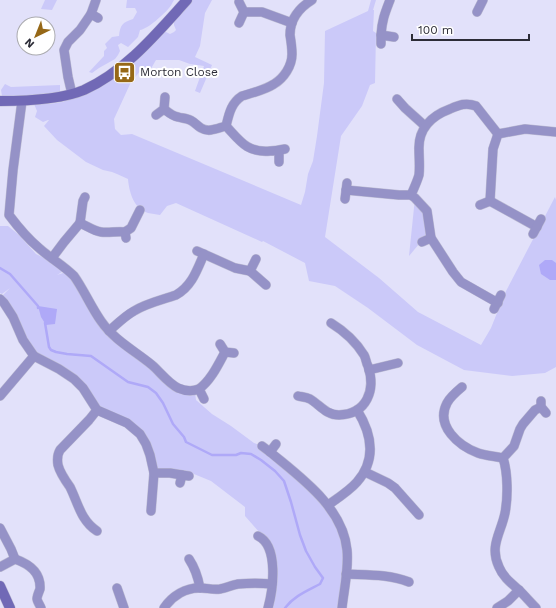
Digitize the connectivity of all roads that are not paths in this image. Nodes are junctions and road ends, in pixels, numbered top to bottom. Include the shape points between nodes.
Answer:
1 (96, 0) edge
2 (187, 0) edge
3 (311, 0) edge
4 (390, 0) edge
5 (239, 2) dead end
6 (486, 2) edge
7 (244, 12) junction
8 (477, 12) dead end
9 (239, 22) dead end
10 (292, 23) junction
11 (394, 37) dead end
12 (72, 94) junction
13 (165, 97) dead end
14 (397, 99) dead end
15 (0, 101) edge
16 (22, 101) junction
17 (164, 109) junction
18 (156, 115) dead end
19 (226, 126) junction
20 (425, 126) junction
21 (556, 132) edge
22 (498, 134) junction
23 (279, 162) dead end
24 (346, 191) dead end
25 (411, 195) junction
26 (84, 197) dead end
27 (490, 201) junction
28 (480, 205) dead end
29 (140, 210) dead end
30 (4, 216) edge
31 (80, 223) junction
32 (537, 227) dead end
33 (431, 238) junction
34 (422, 242) dead end
35 (52, 258) junction
36 (256, 259) dead end
37 (250, 271) junction
38 (267, 285) dead end
39 (0, 299) edge
40 (498, 302) dead end
41 (330, 323) dead end
42 (109, 331) junction
43 (226, 350) dead end
44 (34, 356) junction
45 (398, 363) dead end
46 (369, 370) junction
47 (463, 387) dead end
48 (199, 389) junction
49 (0, 396) edge
50 (297, 396) dead end
51 (204, 399) dead end
52 (543, 407) dead end
53 (97, 410) junction
54 (357, 410) junction
55 (276, 444) dead end
56 (262, 446) dead end
57 (270, 452) junction
58 (503, 458) junction
59 (365, 472) junction
60 (154, 473) junction
61 (184, 478) dead end
62 (328, 505) junction
63 (152, 512) dead end
64 (420, 516) dead end
65 (0, 528) edge
66 (99, 530) dead end
67 (256, 536) dead end
68 (189, 558) dead end
69 (15, 559) junction
70 (0, 568) edge
71 (346, 574) junction
72 (410, 582) dead end
73 (272, 584) junction
74 (0, 586) edge
75 (118, 587) dead end
76 (200, 588) junction
77 (519, 590) junction
78 (10, 608) edge
79 (41, 608) edge
80 (124, 608) edge
81 (164, 608) edge
82 (268, 608) edge
83 (342, 608) edge
84 (497, 608) edge
85 (536, 608) edge

1 - 12 street via 95,16 68,42 64,50
2 - 12 street via 131,59 102,80
3 - 10 street via 299,10
4 - 11 street via 383,16 381,40
5 - 7 street
6 - 8 street
7 - 9 street
7 - 10 street via 262,12
10 - 19 street via 292,58 285,73 272,85 238,99 232,106
12 - 16 street
13 - 17 street
14 - 20 street
15 - 16 street
16 - 30 street
17 - 18 street
17 - 19 street via 172,115 191,120 205,130
19 - 23 street via 249,148 260,151 282,150
20 - 22 street via 438,114 468,104 476,106
20 - 25 street via 419,144 418,175
21 - 22 street via 525,129
22 - 27 street via 493,149
24 - 25 street
25 - 33 street via 426,211
26 - 31 street
27 - 28 street
27 - 32 street
29 - 31 street via 126,235 115,231 99,232
30 - 35 street
31 - 35 street
33 - 34 street
33 - 40 street via 461,282
35 - 42 street via 74,276
36 - 37 street
37 - 38 street
37 - 42 street via 235,268 201,253 190,284 181,292 134,310
39 - 44 street
41 - 46 street via 351,340 364,356
42 - 48 street via 178,388 187,391
43 - 48 street via 216,368
44 - 49 street
44 - 53 street via 74,379
45 - 46 street
46 - 54 street via 371,389
47 - 58 street via 450,398 445,409 447,429 470,449
48 - 51 street
50 - 54 street via 307,398 334,414 340,415
52 - 58 street via 535,410 523,424 514,446
53 - 60 street via 127,423 140,434 150,455
53 - 66 street via 57,456 62,475 82,516 88,525
54 - 59 street via 370,438 370,455
55 - 57 street
56 - 57 street
57 - 62 street via 319,494
58 - 77 street via 507,475 506,507 495,543 495,554 501,572
59 - 62 street via 357,483
59 - 64 street via 395,488
60 - 61 street via 170,473
60 - 63 street
62 - 71 street via 346,543
65 - 69 street
67 - 73 street via 263,539 270,552
68 - 76 street via 194,565
69 - 70 street
69 - 79 street via 24,562 36,572 40,581 37,599
71 - 72 street via 379,575
71 - 83 street
73 - 76 street
73 - 82 street
74 - 78 street
75 - 80 street
76 - 81 street via 177,594
77 - 84 street
77 - 85 street

